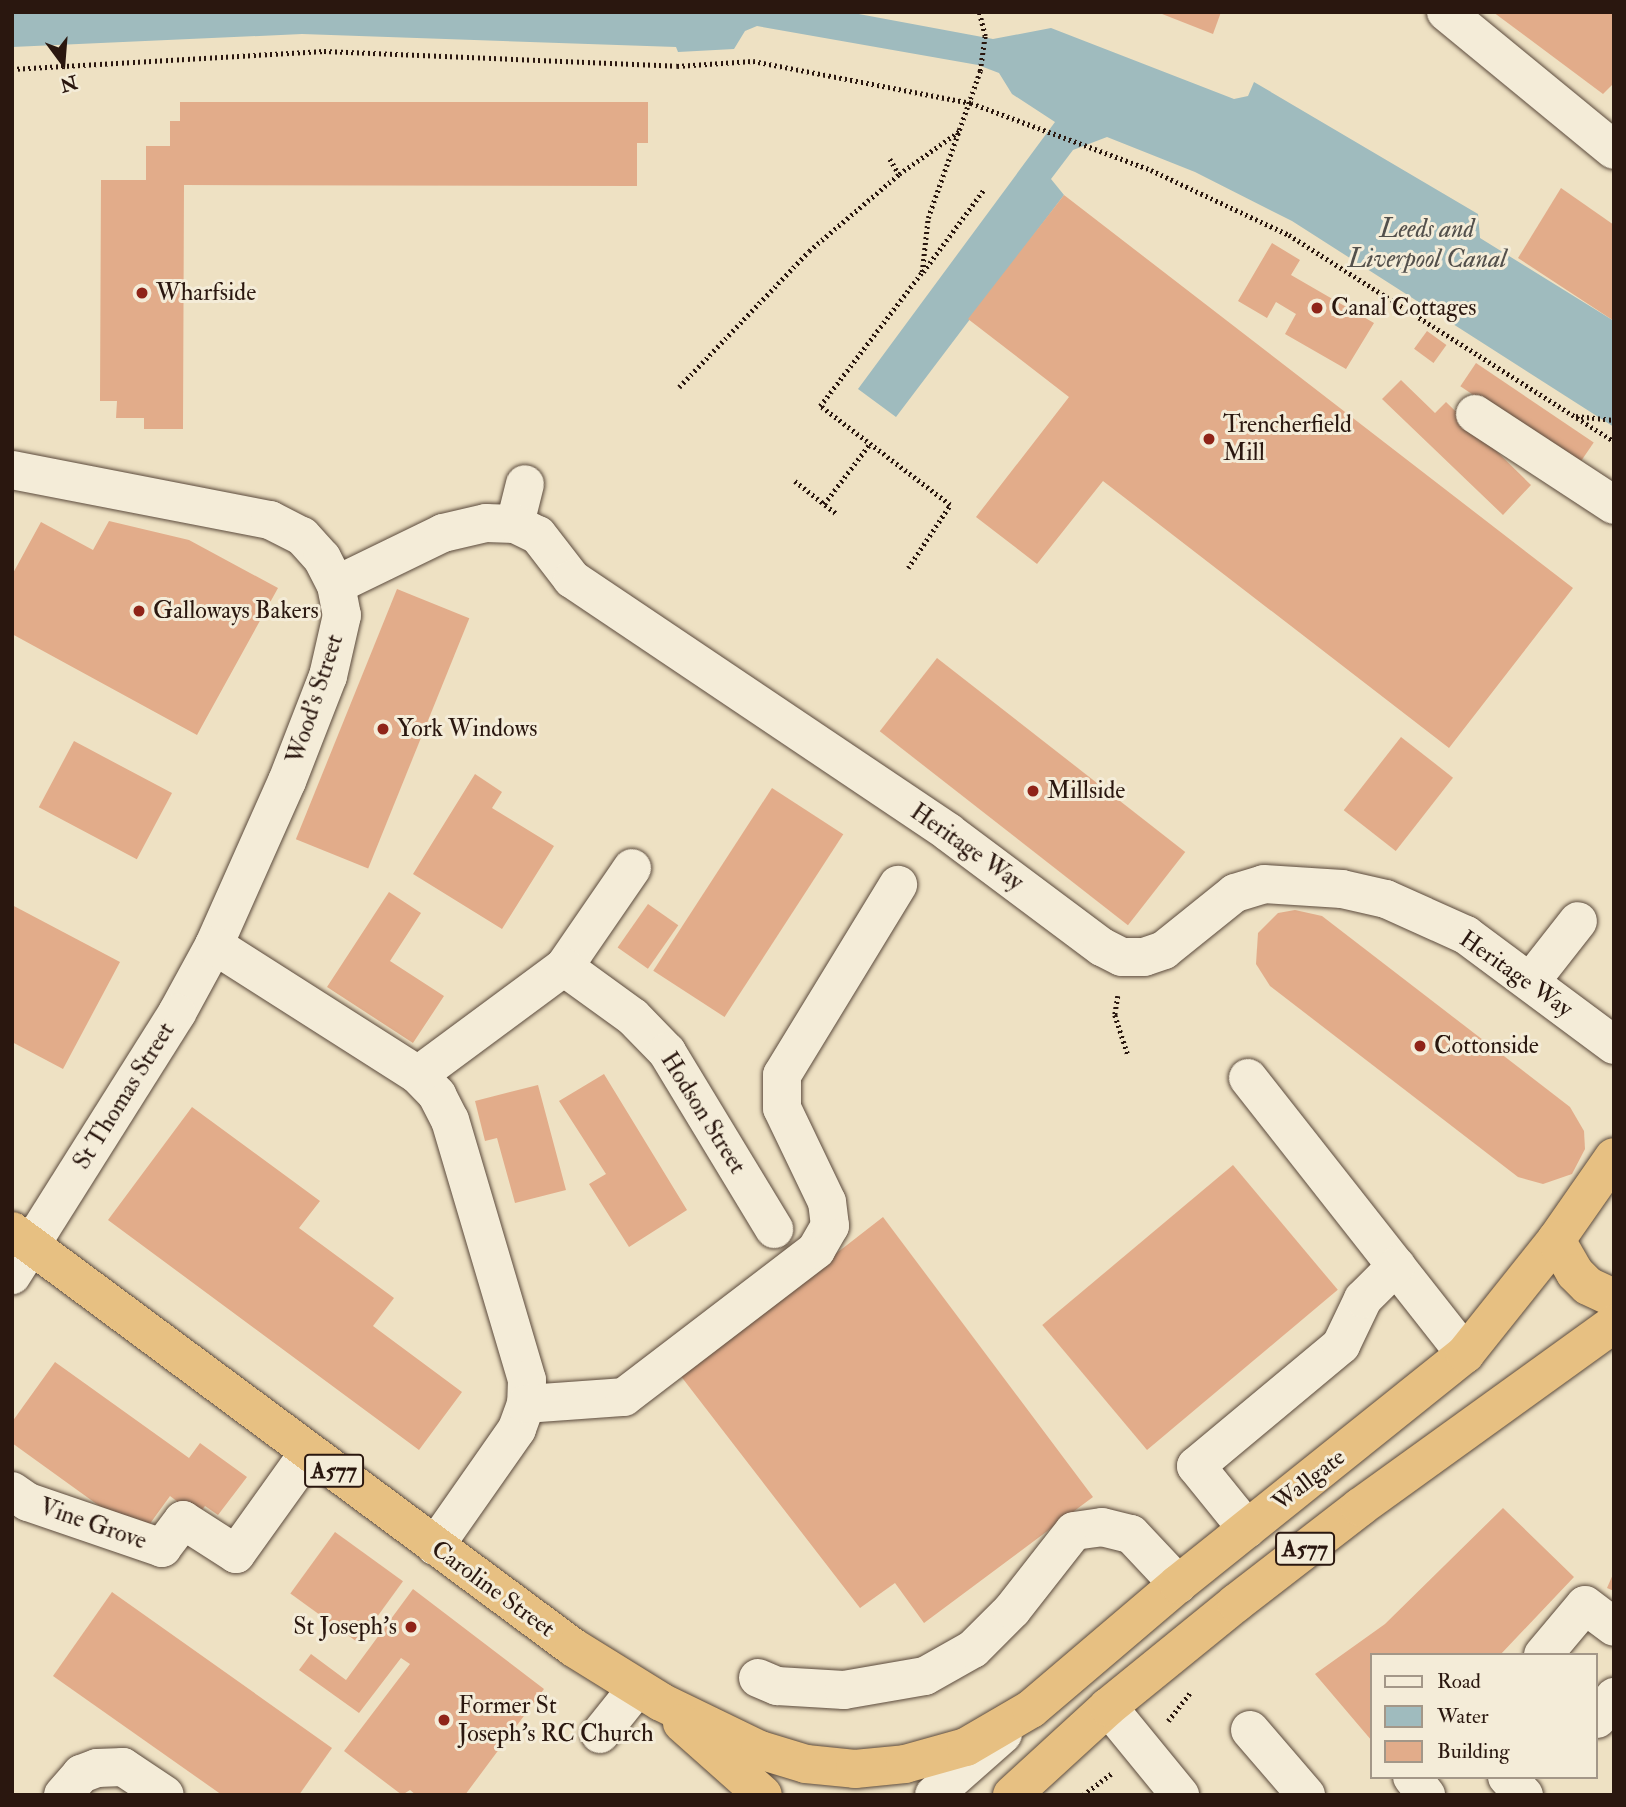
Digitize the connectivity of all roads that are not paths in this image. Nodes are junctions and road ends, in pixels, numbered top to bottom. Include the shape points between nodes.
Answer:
1 (1446, 12) edge
2 (1614, 150) edge
3 (1475, 414) dead end
4 (12, 470) edge
5 (525, 484) dead end
6 (1614, 505) edge
7 (515, 524) junction
8 (336, 584) junction
9 (632, 868) dead end
10 (898, 885) dead end
11 (1578, 921) dead end
12 (214, 945) junction
13 (564, 967) junction
14 (1531, 981) junction
15 (1614, 1045) edge
16 (418, 1075) junction
17 (1248, 1079) dead end
18 (1614, 1157) edge
19 (774, 1229) dead end
20 (1556, 1240) junction
21 (18, 1250) edge
22 (1396, 1266) junction
23 (1614, 1298) edge
24 (1614, 1324) edge
25 (1465, 1354) junction
26 (526, 1404) junction
27 (309, 1452) junction
28 (12, 1491) edge
29 (1247, 1529) junction
30 (435, 1546) junction
31 (1178, 1584) junction
32 (1614, 1627) edge
33 (1545, 1653) edge
34 (758, 1678) dead end
35 (649, 1695) junction
36 (1614, 1697) edge
37 (1108, 1707) junction
38 (1031, 1709) junction
39 (1598, 1717) edge
40 (1250, 1730) dead end
41 (600, 1734) dead end
42 (1414, 1779) edge
43 (1509, 1779) edge
44 (63, 1795) edge
45 (165, 1795) edge
46 (763, 1795) edge
47 (934, 1795) edge
48 (1012, 1795) edge
49 (1180, 1795) edge
50 (1306, 1795) edge
51 (1426, 1795) edge
52 (1524, 1795) edge

1 - 2 street
3 - 6 street
4 - 8 street, Wood's Street via 270,520 302,536 322,558
5 - 7 street
7 - 8 street via 486,523 443,533
7 - 14 street, Heritage Way via 538,534 572,579 948,832 1102,947 1122,957 1144,957 1164,950 1235,892 1264,884 1306,884 1386,899 1466,935
8 - 12 street, Wood's Street via 342,615 328,676
9 - 13 street
10 - 26 street via 782,1075 782,1108 827,1202 830,1226 816,1250 624,1397
11 - 14 street
12 - 16 street
12 - 21 street, St Thomas Street via 177,1013
13 - 16 street
13 - 19 street, Hodson Street via 633,1017 667,1052
14 - 15 street, Heritage Way
16 - 26 street via 437,1094 450,1120 527,1380
17 - 22 street
18 - 20 highway, Wallgate / A577
20 - 23 highway via 1588,1286
20 - 25 highway, Wallgate / A577
21 - 27 highway, Caroline Street / A577
22 - 25 street
22 - 29 street via 1363,1299 1341,1345 1196,1466
24 - 37 highway, A577 via 1360,1507
25 - 29 highway, Wallgate / A577
26 - 30 street via 517,1429
27 - 28 street, Vine Grove via 236,1554 183,1520 162,1548 28,1502
27 - 30 highway, Caroline Street / A577
29 - 31 highway, Wallgate / A577
30 - 35 highway, Caroline Street / A577 via 574,1648
31 - 34 street via 1131,1534 1102,1527 1074,1531 1012,1610 973,1649 925,1676 844,1690 777,1686
31 - 38 highway, Wallgate / A577
32 - 33 street via 1585,1605
35 - 38 highway, Caroline Street / A577 via 760,1750 806,1764 855,1769 905,1764 965,1747
35 - 41 street
35 - 46 highway, A577
36 - 39 street
37 - 48 highway, A577
37 - 49 street
38 - 47 street, Wallgate
40 - 50 street
42 - 51 street
43 - 52 street
44 - 45 street via 81,1774 97,1768 123,1768

